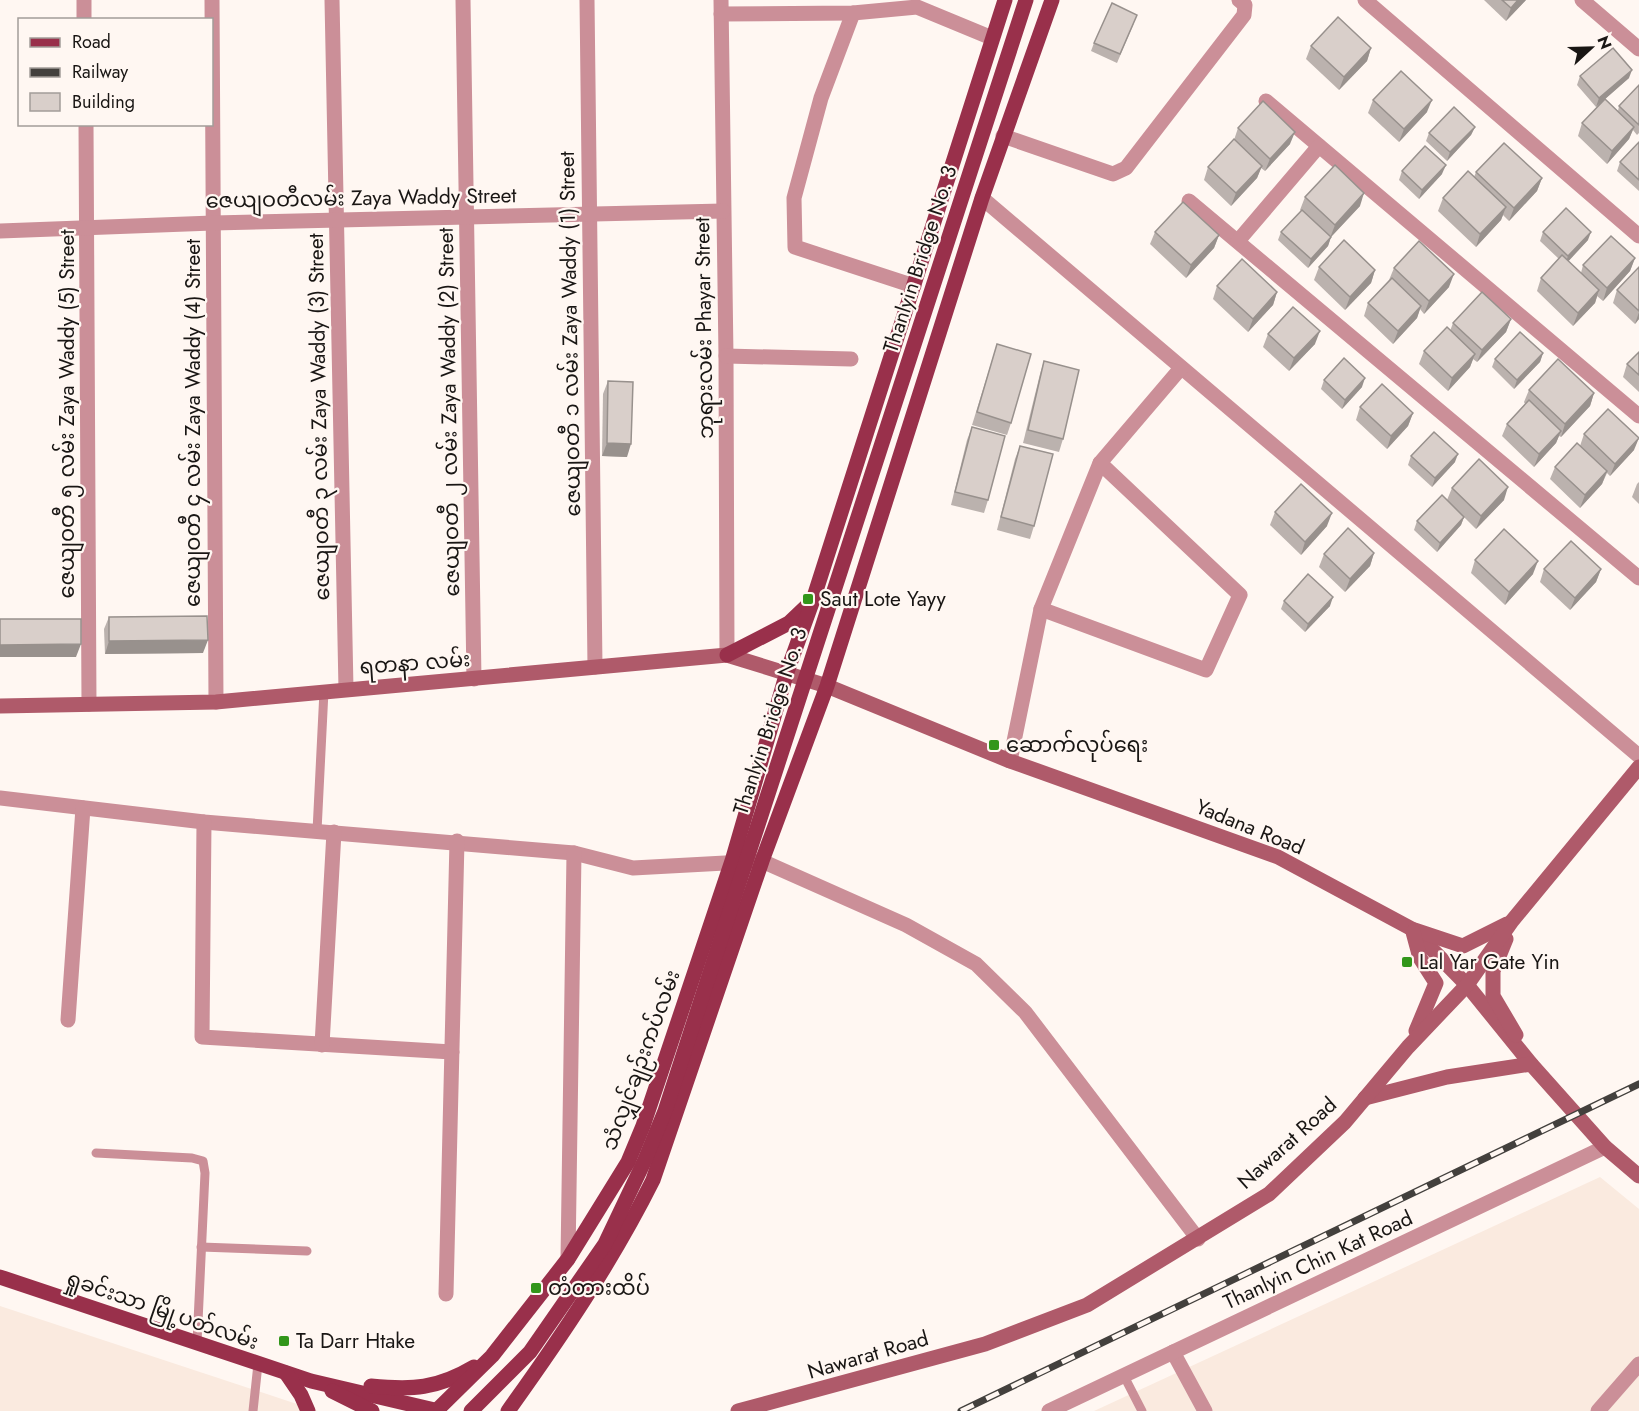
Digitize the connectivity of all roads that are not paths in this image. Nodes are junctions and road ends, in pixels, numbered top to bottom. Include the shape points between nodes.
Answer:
1 (84, 0) edge
2 (212, 0) edge
3 (332, 0) edge
4 (463, 0) edge
5 (587, 0) edge
6 (1005, 0) edge
7 (1026, 0) edge
8 (1052, 0) edge
9 (1239, 0) edge
10 (1365, 0) edge
11 (1582, 0) edge
12 (721, 7) edge
13 (853, 13) junction
14 (84, 18) edge
15 (212, 18) edge
16 (992, 38) junction
17 (1639, 49) edge
18 (1266, 101) edge
19 (86, 126) edge
20 (213, 126) edge
21 (1003, 136) junction
22 (1319, 146) junction
23 (982, 198) junction
24 (1190, 201) dead end
25 (723, 211) junction
26 (590, 213) junction
27 (466, 217) junction
28 (336, 220) junction
29 (213, 223) junction
30 (87, 227) junction
31 (0, 231) edge
32 (1639, 236) edge
33 (1238, 241) junction
34 (914, 286) junction
35 (896, 341) junction
36 (935, 353) junction
37 (726, 356) junction
38 (851, 359) dead end
39 (1180, 368) junction
40 (1639, 416) edge
41 (1100, 463) junction
42 (1639, 578) edge
43 (813, 600) junction
44 (1041, 609) junction
45 (727, 655) junction
46 (595, 667) junction
47 (787, 672) junction
48 (474, 679) junction
49 (827, 686) junction
50 (346, 689) junction
51 (324, 691) junction
52 (216, 702) junction
53 (89, 704) junction
54 (0, 706) edge
55 (1639, 756) edge
56 (1010, 761) junction
57 (1639, 767) edge
58 (0, 798) edge
59 (83, 808) junction
60 (204, 822) junction
61 (317, 831) junction
62 (334, 832) junction
63 (457, 841) junction
64 (574, 853) junction
65 (732, 861) junction
66 (762, 861) junction
67 (1512, 921) junction
68 (1412, 929) junction
69 (1467, 985) junction
70 (68, 1020) dead end
71 (322, 1045) junction
72 (1408, 1047) junction
73 (452, 1052) junction
74 (1531, 1064) junction
75 (1365, 1098) junction
76 (1605, 1147) junction
77 (96, 1153) dead end
78 (1639, 1176) edge
79 (1198, 1239) junction
80 (201, 1247) junction
81 (307, 1251) dead end
82 (568, 1259) junction
83 (0, 1277) edge
84 (446, 1294) dead end
85 (197, 1343) junction
86 (1173, 1352) junction
87 (492, 1356) junction
88 (258, 1364) junction
89 (1639, 1364) edge
90 (286, 1373) junction
91 (1124, 1376) junction
92 (311, 1381) junction
93 (1202, 1410) edge
94 (253, 1411) edge
95 (308, 1411) edge
96 (372, 1411) edge
97 (437, 1411) edge
98 (471, 1411) edge
99 (508, 1411) edge
100 (738, 1411) edge
101 (1049, 1411) edge
102 (1142, 1411) edge
103 (1598, 1411) edge

1 - 14 street
2 - 15 street, ဇေယျဝတီ ၄ လမ်း Zaya Waddy (4) Street
3 - 28 street, ဇေယျဝတီ ၃ လမ်း Zaya Waddy (3) Street
4 - 27 street, ဇေယျဝတီ ၂ လမ်း Zaya Waddy (2) Street
5 - 26 street, ဇေယျဝတီ ၁ လမ်း Zaya Waddy (1) Street
6 - 16 main road, သံလျှင်ချဉ်းကပ်လမ်း
7 - 98 main road, Thanlyin Bridge No. 3, bridge via 665,1111 605,1244 530,1352
8 - 21 main road
9 - 21 street via 1245,5 1244,15 1125,168 1113,174
10 - 32 street
11 - 17 street
12 - 13 street
12 - 25 street, ဘုရားလမ်း Phayar Street
13 - 16 street via 917,7
13 - 34 street via 821,99 794,198 795,247
16 - 34 main road, သံလျှင်ချဉ်းကပ်လမ်း
18 - 22 street
19 - 30 street, ဇေယျဝတီ ၅ လမ်း Zaya Waddy (5) Street
20 - 29 street, ဇေယျဝတီ ၄ လမ်း Zaya Waddy (4) Street
21 - 23 main road
22 - 33 street
22 - 40 street
23 - 36 main road
23 - 39 street
24 - 33 street
25 - 26 street, ဇေယျဝတီလမ်း Zaya Waddy Street
25 - 37 street, ဘုရားလမ်း Phayar Street
26 - 27 street, ဇေယျဝတီလမ်း Zaya Waddy Street
26 - 46 street, ဇေယျဝတီ ၁ လမ်း Zaya Waddy (1) Street
27 - 28 street, ဇေယျဝတီလမ်း Zaya Waddy Street
27 - 48 street, ဇေယျဝတီ ၂ လမ်း Zaya Waddy (2) Street
28 - 29 street, ဇေယျဝတီလမ်း Zaya Waddy Street
28 - 50 street, ဇေယျဝတီ ၃ လမ်း Zaya Waddy (3) Street
29 - 30 street, ဇေယျဝတီလမ်း Zaya Waddy Street
29 - 52 street, ဇေယျဝတီ ၄ လမ်း Zaya Waddy (4) Street
30 - 31 street, ဇေယျဝတီလမ်း Zaya Waddy Street
30 - 53 street, ဇေယျဝတီ ၅ လမ်း Zaya Waddy (5) Street
33 - 42 street
34 - 35 main road, သံလျှင်ချဉ်းကပ်လမ်း
35 - 36 main road
35 - 43 main road, သံလျှင်ချဉ်းကပ်လမ်း
36 - 49 main road
37 - 38 street
37 - 45 street, ဘုရားလမ်း Phayar Street
39 - 41 street
39 - 55 street
41 - 44 street
41 - 44 street via 1240,595 1206,670
43 - 45 main road via 789,623
43 - 47 main road, သံလျှင်ချဉ်းကပ်လမ်း
44 - 56 street
45 - 46 main road, ရတနာ လမ်း
45 - 47 main road, ရတနာ လမ်း
46 - 48 main road, ရတနာ လမ်း
47 - 49 main road, ရတနာ လမ်း
47 - 65 main road, သံလျှင်ချဉ်းကပ်လမ်း
48 - 50 main road, ရတနာ လမ်း
49 - 56 main road, Yadana Road
49 - 66 main road
50 - 51 main road, ရတနာ လမ်း
51 - 52 main road, ရတနာ လမ်း
51 - 61 lane
52 - 53 main road, ရတနာ လမ်း
53 - 54 main road, ရတနာ လမ်း
56 - 68 main road, Yadana Road via 1278,857
57 - 67 main road, Nawarat Road
58 - 59 street
59 - 60 street
59 - 70 street
60 - 61 street
60 - 71 street via 202,1037
61 - 62 street
62 - 63 street
62 - 71 street
63 - 64 street
63 - 73 street
64 - 65 street via 633,868
64 - 82 street
65 - 66 street
65 - 82 main road, သံလျှင်ချဉ်းကပ်လမ်း via 643,1126 615,1186
66 - 79 street via 906,925 976,964 1025,1012
66 - 99 main road via 654,1180 593,1287
67 - 68 main road via 1463,945
67 - 69 main road, Nawarat Road
67 - 74 main road via 1492,971 1493,996
68 - 69 main road, Yadana Road
68 - 72 main road via 1420,958 1436,983
69 - 72 main road, Nawarat Road
69 - 74 main road, Yadana Road
71 - 73 street
72 - 75 main road, Nawarat Road
73 - 84 street
74 - 75 main road via 1447,1077
74 - 76 main road, Yadana Road
75 - 79 main road, Nawarat Road via 1269,1194
76 - 78 main road
76 - 86 street, Thanlyin Chin Kat Road
77 - 80 lane via 203,1161
79 - 100 main road, Nawarat Road via 1088,1305 986,1344
80 - 81 lane
80 - 85 lane
82 - 87 main road, သံလျှင်ချဉ်းကပ်လမ်း
83 - 85 main road, ရှုခင်းသာ မြို့ပတ်လမ်း
85 - 88 main road, ရှုခင်းသာ မြို့ပတ်လမ်း
86 - 91 street, Thanlyin Chin Kat Road
86 - 93 street
87 - 92 main road via 460,1375 408,1390
87 - 97 main road, သံလျှင်ချဉ်းကပ်လမ်း
88 - 90 main road, ရှုခင်းသာ မြို့ပတ်လမ်း
88 - 94 lane
89 - 103 street
90 - 92 main road, ရှုခင်းသာ မြို့ပတ်လမ်း
90 - 95 main road
91 - 101 street, Thanlyin Chin Kat Road
91 - 102 lane
92 - 96 main road, ရှုခင်းသာ မြို့ပတ်လမ်း
92 - 97 main road, ရှုခင်းသာ မြို့ပတ်လမ်း

